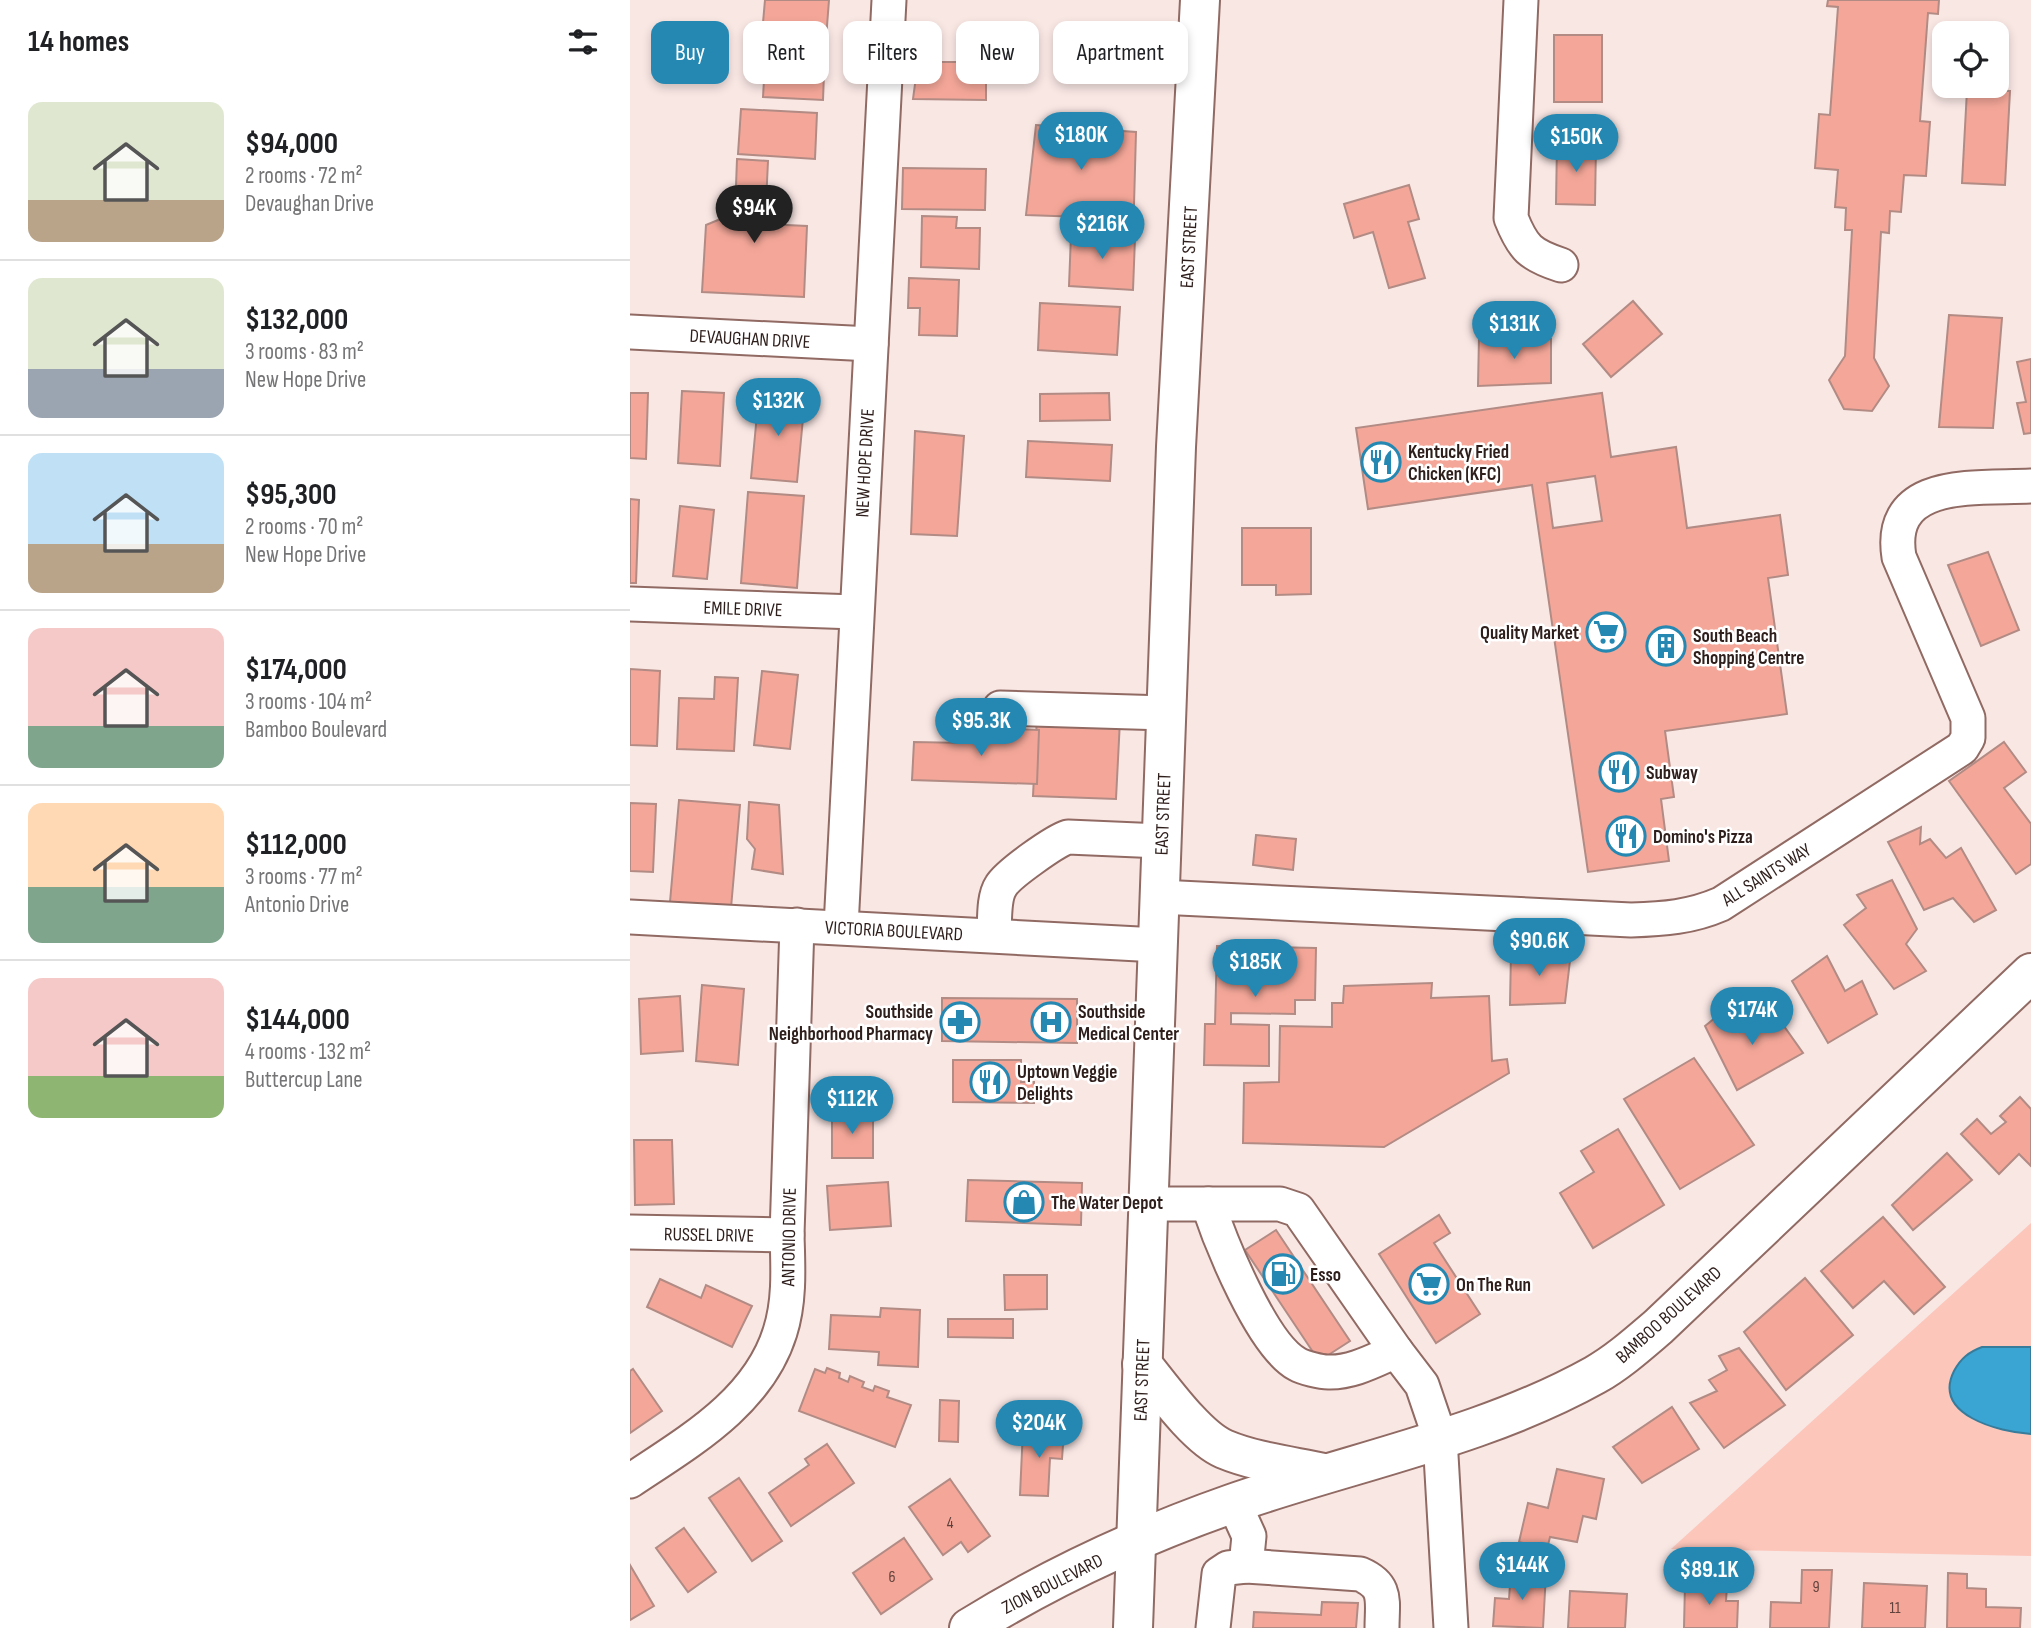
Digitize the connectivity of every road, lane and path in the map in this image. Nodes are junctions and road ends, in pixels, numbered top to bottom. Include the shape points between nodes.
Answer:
1 (888, 0) edge
2 (1200, 0) edge
3 (1521, 0) edge
4 (1561, 265) dead end
5 (630, 331) edge
6 (871, 344) junction
7 (2031, 486) edge
8 (630, 604) edge
9 (856, 612) junction
10 (1000, 708) dead end
11 (1166, 713) junction
12 (1161, 841) junction
13 (1159, 897) junction
14 (630, 917) edge
15 (797, 925) junction
16 (841, 927) junction
17 (994, 935) junction
18 (1157, 945) junction
19 (2031, 973) edge
20 (1148, 1204) junction
21 (1208, 1204) junction
22 (630, 1232) edge
23 (787, 1236) junction
24 (1396, 1351) junction
25 (1142, 1364) junction
26 (1440, 1438) junction
27 (1326, 1473) junction
28 (630, 1481) edge
29 (1234, 1503) junction
30 (1137, 1540) junction
31 (1247, 1566) junction
32 (969, 1628) edge
33 (1133, 1628) edge
34 (1213, 1628) edge
35 (1382, 1628) edge
36 (1451, 1628) edge

1 - 6 street, NEW HOPE DRIVE
2 - 11 main road, EAST STREET
3 - 4 street via 1511,218 1518,237 1536,257
5 - 6 street, DEVAUGHAN DRIVE
6 - 9 street, NEW HOPE DRIVE
7 - 13 street, ALL SAINTS WAY via 1968,488 1922,498 1907,510 1898,527 1899,557 1968,718 1969,738 1962,748 1721,904 1678,918 1631,920
8 - 9 street, EMILE DRIVE
9 - 16 street, NEW HOPE DRIVE
10 - 11 street
11 - 12 main road, EAST STREET
12 - 13 main road, EAST STREET
12 - 17 street via 1068,837 1056,841 1001,885
13 - 18 main road, EAST STREET
14 - 15 street, VICTORIA BOULEVARD
15 - 16 street, VICTORIA BOULEVARD
15 - 23 street, ANTONIO DRIVE
16 - 17 street, VICTORIA BOULEVARD
17 - 18 street, VICTORIA BOULEVARD
18 - 20 main road, EAST STREET
19 - 26 main road, BAMBOO BOULEVARD via 1658,1327 1614,1363 1511,1413
20 - 21 street
20 - 25 main road, EAST STREET
21 - 24 street via 1280,1204 1298,1210
21 - 24 street via 1223,1248 1271,1340 1297,1364 1328,1372 1362,1366
22 - 23 street, RUSSEL DRIVE
23 - 28 street, ANTONIO DRIVE via 786,1298 780,1332 765,1367 739,1400 699,1435
24 - 26 street via 1422,1385
25 - 27 main road via 1189,1422 1222,1448
25 - 30 main road, EAST STREET
26 - 27 main road, BAMBOO BOULEVARD
26 - 36 street
27 - 29 main road, BAMBOO BOULEVARD
29 - 30 main road, BAMBOO BOULEVARD
29 - 31 street via 1249,1535
30 - 32 main road, ZION BOULEVARD via 1062,1575
30 - 33 main road, EAST STREET
31 - 34 street via 1219,1574
31 - 35 street via 1360,1574 1374,1580 1382,1591

